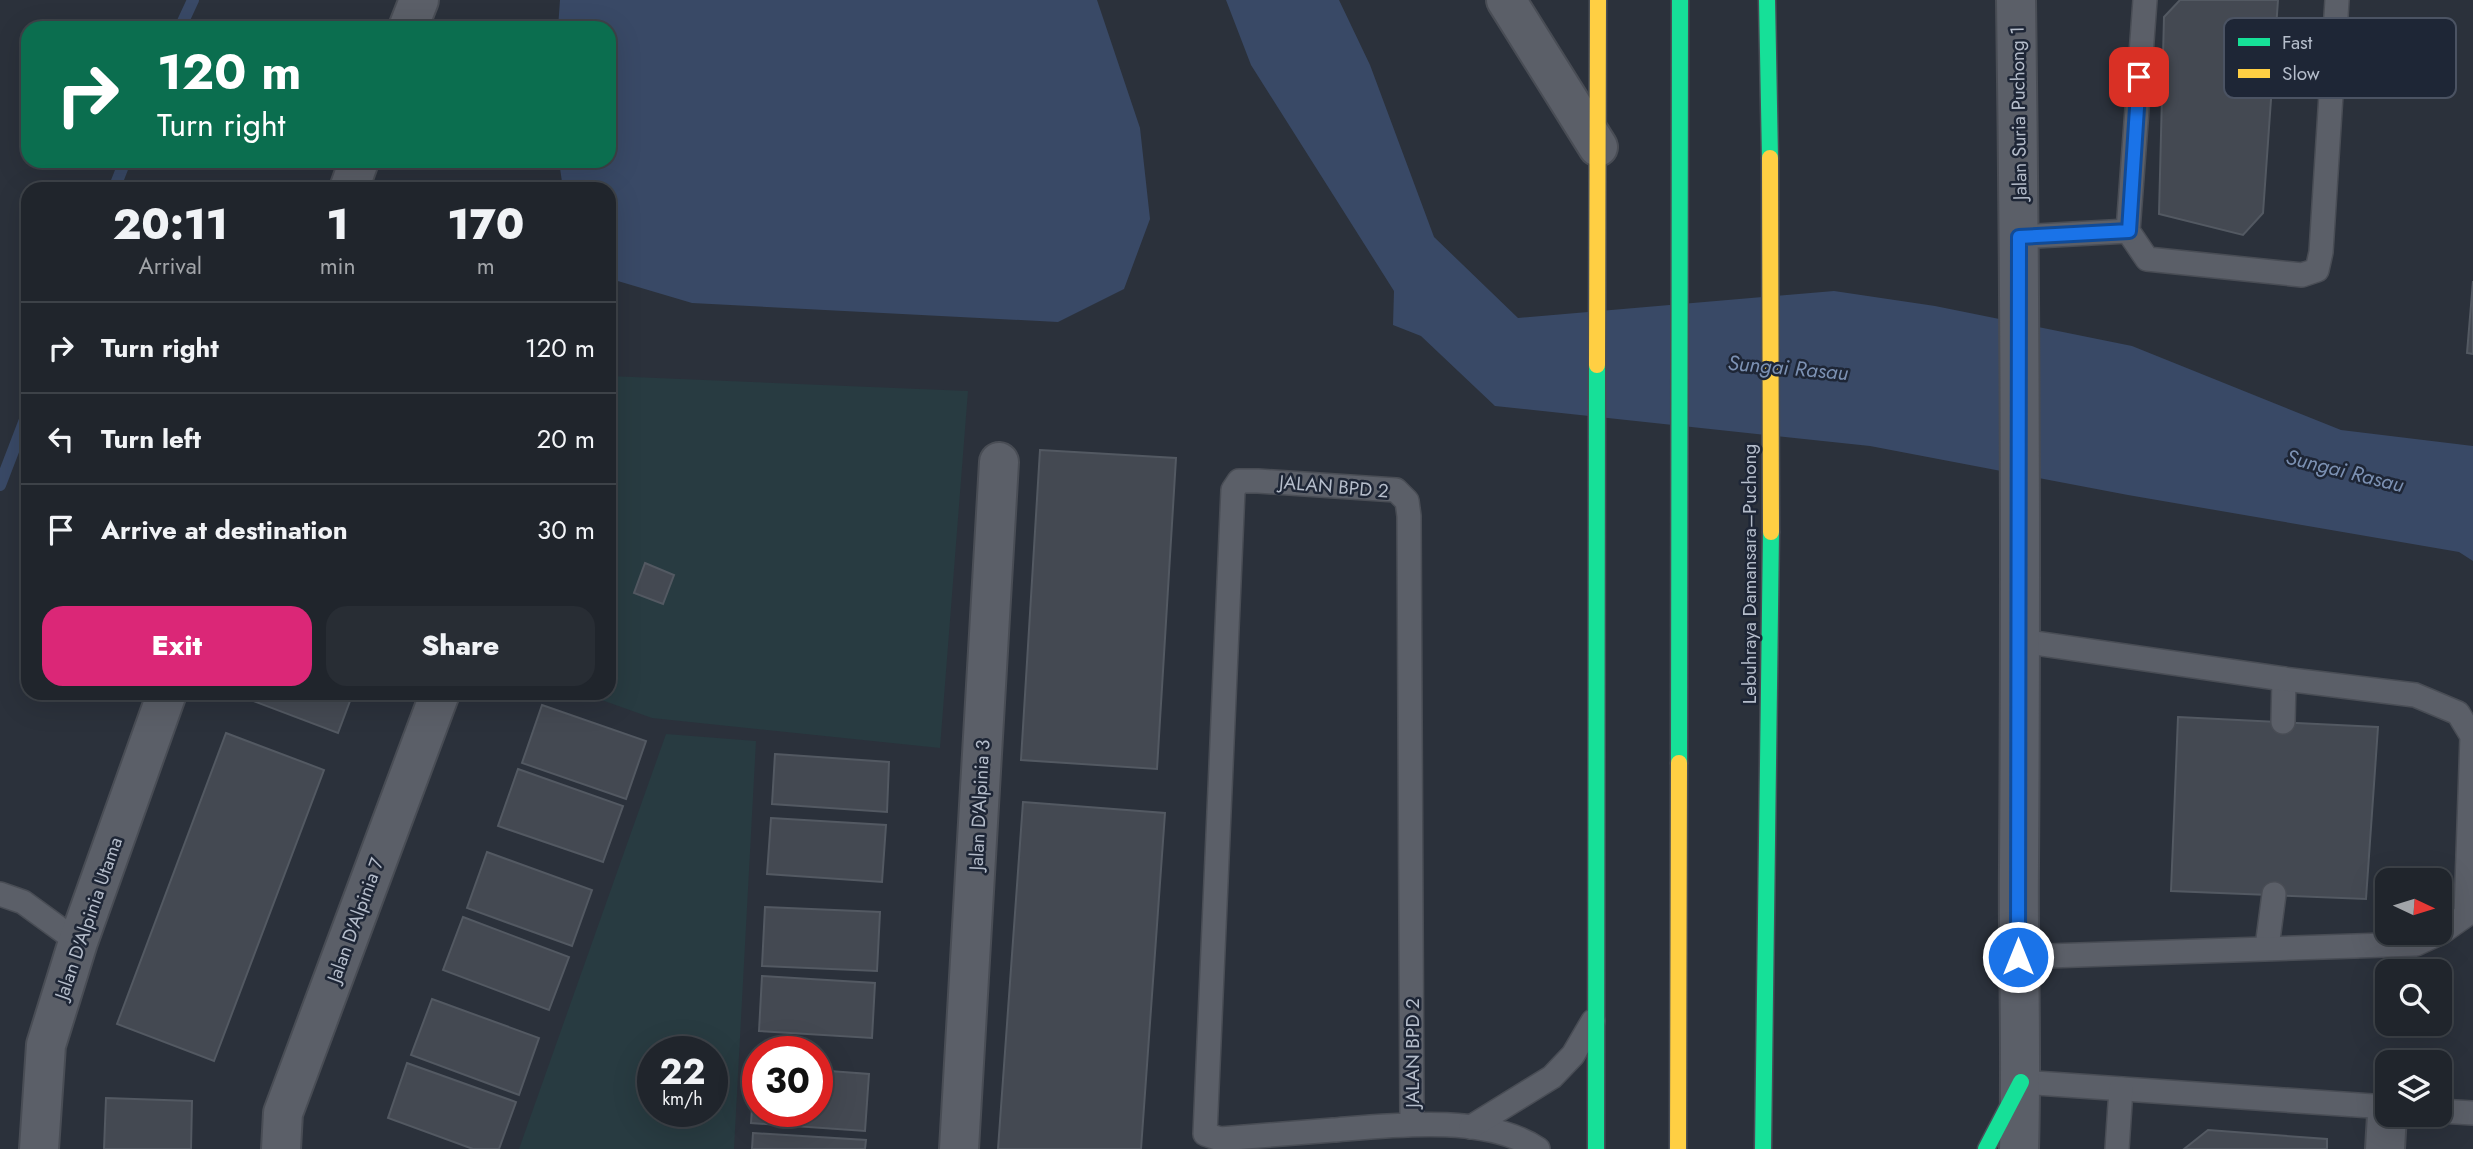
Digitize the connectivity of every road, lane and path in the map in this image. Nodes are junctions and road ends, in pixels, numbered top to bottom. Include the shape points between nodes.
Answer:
1 (419, 0) edge
2 (1506, 0) edge
3 (1598, 0) edge
4 (1680, 0) edge
5 (1767, 0) edge
6 (2016, 0) edge
7 (2145, 0) edge
8 (2337, 0) edge
9 (2336, 18) edge
10 (411, 21) edge
11 (2331, 98) edge
12 (1598, 147) junction
13 (2129, 231) junction
14 (2019, 237) junction
15 (999, 462) dead end
16 (2020, 641) junction
17 (2284, 679) junction
18 (164, 700) edge
19 (437, 700) edge
20 (2283, 722) dead end
21 (0, 894) edge
22 (2274, 894) dead end
23 (78, 942) junction
24 (2267, 947) junction
25 (2018, 957) junction
26 (1596, 1017) junction
27 (2021, 1082) junction
28 (2121, 1089) junction
29 (2375, 1106) edge
30 (2452, 1112) edge
31 (2473, 1113) edge
32 (1412, 1124) junction
33 (1471, 1127) junction
34 (2386, 1127) edge
35 (39, 1149) edge
36 (281, 1149) edge
37 (959, 1149) edge
38 (1538, 1149) edge
39 (1596, 1149) edge
40 (1678, 1149) edge
41 (1763, 1149) edge
42 (1986, 1149) edge
43 (2019, 1149) edge
44 (2117, 1149) edge
45 (2385, 1149) edge

1 - 10 street
2 - 12 street
3 - 12 highway
4 - 40 highway
5 - 41 highway, Lebuhraya Damansara–Puchong via 1771,550
6 - 14 street, Jalan Suria Puchong 1
7 - 13 lane
8 - 9 lane
11 - 13 lane via 2317,270 2302,275 2147,259
12 - 26 highway
13 - 14 lane
14 - 16 street, Jalan Suria Puchong 1
15 - 37 street, Jalan D'Alpinia 3
16 - 17 lane
16 - 25 street, Jalan Suria Puchong 1
17 - 20 lane
17 - 24 lane via 2415,695 2458,713 2472,736 2466,915 2416,944
18 - 23 street, Jalan D'Alpinia Utama
19 - 36 street, Jalan D'Alpinia 7 via 283,1113
21 - 23 lane via 23,902
22 - 24 lane
23 - 35 street, Jalan D'Alpinia Utama via 46,1045
24 - 25 lane
25 - 27 street, Jalan Suria Puchong 1
26 - 33 lane via 1573,1055 1552,1077
26 - 39 highway
27 - 28 lane
27 - 42 highway
27 - 43 street, Jalan Suria Puchong 1
28 - 29 lane
28 - 44 lane
30 - 31 lane
32 - 32 lane, JALAN BPD 2 via 1407,500 1396,490 1239,481 1233,491 1205,1134 1220,1139
32 - 33 lane
33 - 38 lane via 1523,1138
34 - 45 street

